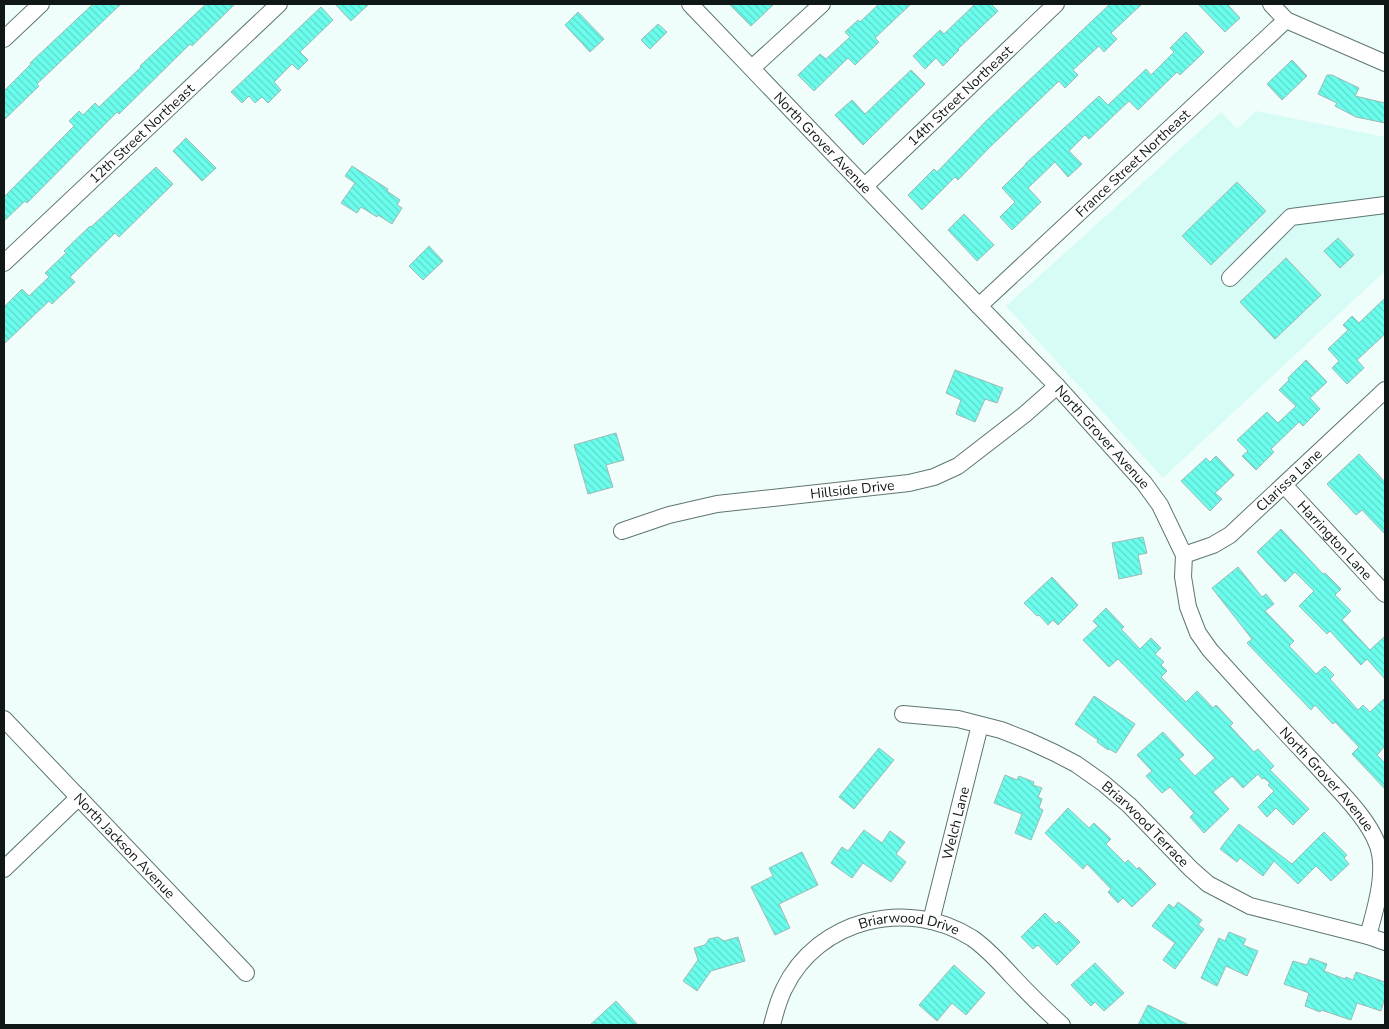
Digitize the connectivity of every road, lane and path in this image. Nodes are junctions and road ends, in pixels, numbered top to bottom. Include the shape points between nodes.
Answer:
1 (41, 4) edge
2 (279, 4) edge
3 (690, 4) edge
4 (822, 4) edge
5 (1056, 4) edge
6 (1271, 4) edge
7 (1286, 20) junction
8 (4, 39) edge
9 (1385, 63) edge
10 (752, 68) junction
11 (865, 186) junction
12 (1385, 205) edge
13 (4, 263) edge
14 (1230, 278) dead end
15 (979, 306) junction
16 (1058, 386) junction
17 (1385, 390) edge
18 (1284, 485) junction
19 (622, 532) dead end
20 (1184, 555) junction
21 (1385, 594) edge
22 (903, 714) dead end
23 (4, 719) edge
24 (980, 725) junction
25 (79, 797) junction
26 (4, 869) edge
27 (931, 921) junction
28 (1368, 936) junction
29 (1385, 942) edge
30 (246, 973) dead end
31 (772, 1025) edge
32 (1062, 1025) edge

1 - 8 street
2 - 13 street, 12th Street Northeast
3 - 10 street, North Grover Avenue
4 - 10 street
5 - 11 street, 14th Street Northeast
6 - 7 street
7 - 9 street
7 - 15 street, France Street Northeast
10 - 11 street, North Grover Avenue
11 - 15 street, North Grover Avenue
12 - 14 street via 1291,217
15 - 16 street, North Grover Avenue
16 - 19 street, Hillside Drive via 958,466 934,477 910,483 717,504 669,515
16 - 20 street, North Grover Avenue via 1144,483 1160,505
17 - 18 street, Clarissa Lane
18 - 20 street, Clarissa Lane via 1230,535
18 - 21 street, Harrington Lane
20 - 28 street, North Grover Avenue via 1183,577 1188,607 1198,633 1346,799 1369,827 1379,847 1380,891
22 - 24 street, Briarwood Terrace via 958,719
23 - 25 street, North Jackson Avenue
24 - 27 street, Welch Lane
24 - 28 street, Briarwood Terrace via 1029,740 1076,764 1129,805 1208,884 1228,895 1250,906
25 - 26 street
25 - 30 street, North Jackson Avenue
27 - 31 street, Briarwood Drive via 884,918 860,923 831,937 792,975
27 - 32 street, Briarwood Drive via 972,938 990,952
28 - 29 street, Briarwood Terrace

